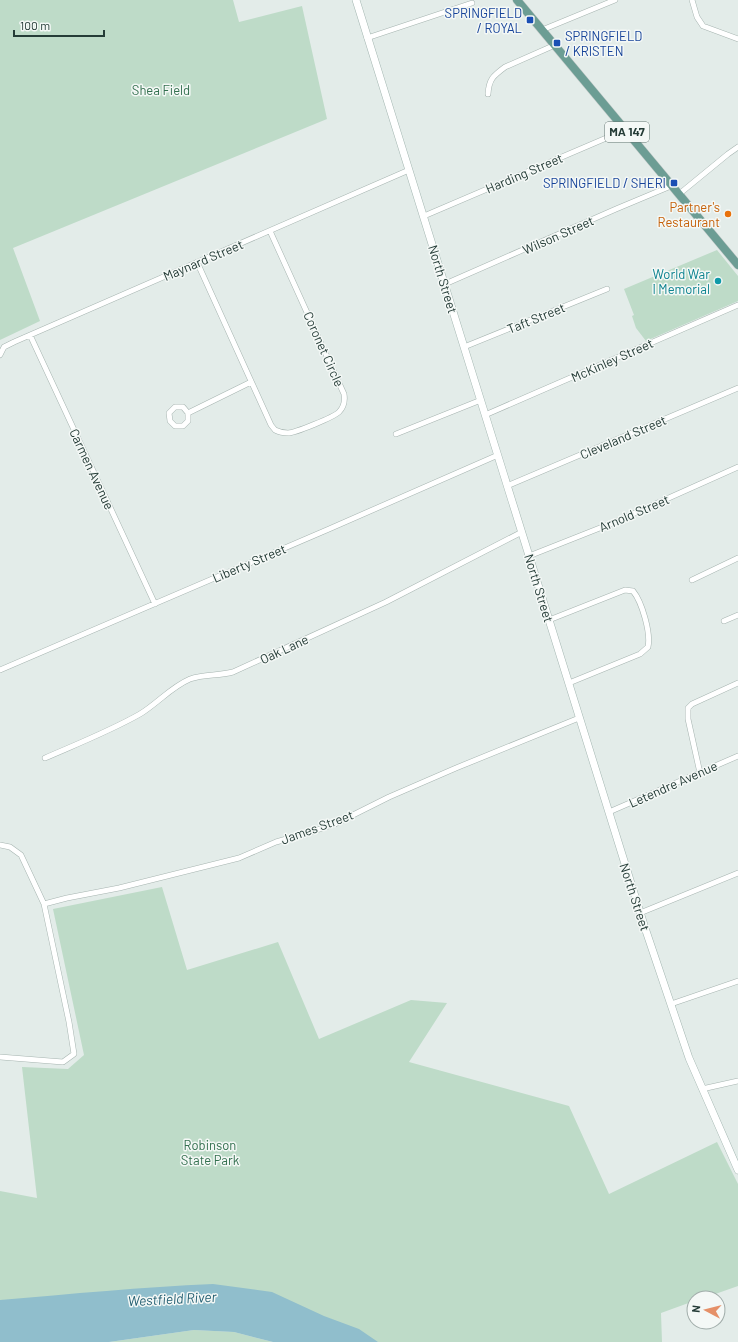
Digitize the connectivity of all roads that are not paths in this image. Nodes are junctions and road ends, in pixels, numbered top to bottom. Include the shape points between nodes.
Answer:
1 (356, 0) edge
2 (517, 0) edge
3 (609, 0) edge
4 (614, 0) edge
5 (692, 0) edge
6 (472, 3) dead end
7 (542, 30) junction
8 (367, 38) junction
9 (738, 39) edge
10 (554, 45) junction
11 (488, 94) dead end
12 (625, 130) junction
13 (738, 147) edge
14 (409, 170) junction
15 (671, 186) junction
16 (678, 195) junction
17 (424, 216) junction
18 (270, 231) junction
19 (197, 262) junction
20 (738, 265) edge
21 (445, 284) junction
22 (607, 289) dead end
23 (738, 305) edge
24 (30, 335) junction
25 (464, 347) junction
26 (0, 355) edge
27 (251, 382) junction
28 (738, 388) edge
29 (481, 400) junction
30 (188, 413) junction
31 (486, 416) junction
32 (396, 434) dead end
33 (498, 455) junction
34 (738, 467) edge
35 (507, 486) junction
36 (522, 532) junction
37 (529, 556) junction
38 (738, 558) edge
39 (692, 580) dead end
40 (155, 604) junction
41 (738, 615) edge
42 (549, 620) junction
43 (724, 621) dead end
44 (0, 670) edge
45 (738, 683) edge
46 (569, 684) junction
47 (579, 718) junction
48 (738, 756) edge
49 (45, 758) dead end
50 (700, 772) junction
51 (609, 812) junction
52 (0, 845) edge
53 (738, 873) edge
54 (44, 904) junction
55 (640, 913) junction
56 (738, 981) edge
57 (671, 1004) junction
58 (0, 1057) edge
59 (738, 1081) edge
60 (702, 1089) junction
61 (738, 1170) edge

1 - 8 main road, North Street
2 - 7 main road, MA 147
3 - 4 street
4 - 7 street
5 - 9 street via 697,17 703,26
6 - 8 street
7 - 10 main road, MA 147
8 - 14 main road, North Street
10 - 11 street via 498,72 489,84
10 - 12 main road, MA 147
12 - 15 main road, MA 147
12 - 17 street, Harding Street
13 - 16 street
14 - 17 main road, North Street
14 - 18 street, Maynard Street
15 - 16 main road, MA 147
15 - 21 street, Wilson Street
16 - 20 main road, MA 147
17 - 21 main road, North Street
18 - 19 street, Maynard Street
18 - 27 street, Coronet Circle via 344,398 340,411 335,415 296,431 281,432 275,430 268,419
19 - 24 street, Maynard Street
19 - 27 street, Coronet Circle
21 - 25 main road, North Street
22 - 25 street, Taft Street
23 - 31 street, McKinley Street
24 - 26 street, Maynard Street via 4,347
24 - 40 street, Carmen Avenue
25 - 29 main road, North Street
27 - 30 street
28 - 35 street, Cleveland Street
29 - 31 main road, North Street
29 - 32 street
30 - 30 street via 183,407 175,407 169,413 170,421 175,426 183,426 188,421
31 - 33 main road, North Street
33 - 35 main road, North Street
33 - 40 street, Liberty Street
34 - 37 street, Arnold Street via 615,522
35 - 36 main road, North Street
36 - 37 main road, North Street
36 - 49 street, Oak Lane via 386,602 232,672 190,679 130,720
37 - 42 main road, North Street
38 - 39 street
40 - 44 street, Liberty Street
41 - 43 street
42 - 46 main road, North Street
42 - 46 street via 625,590 633,591 639,600 649,636 648,648 640,654
45 - 50 street via 688,708 688,719
46 - 47 main road, North Street
47 - 51 main road, North Street
47 - 54 street, James Street via 393,795 335,824 276,842 239,858
48 - 50 street, Letendre Avenue
50 - 51 street, Letendre Avenue
51 - 55 main road, North Street
52 - 54 street via 10,847 21,855
53 - 55 street
54 - 58 street via 70,1022 74,1054 63,1062
55 - 57 main road, North Street
56 - 57 street
57 - 60 main road, North Street
59 - 60 street
60 - 61 main road, North Street

